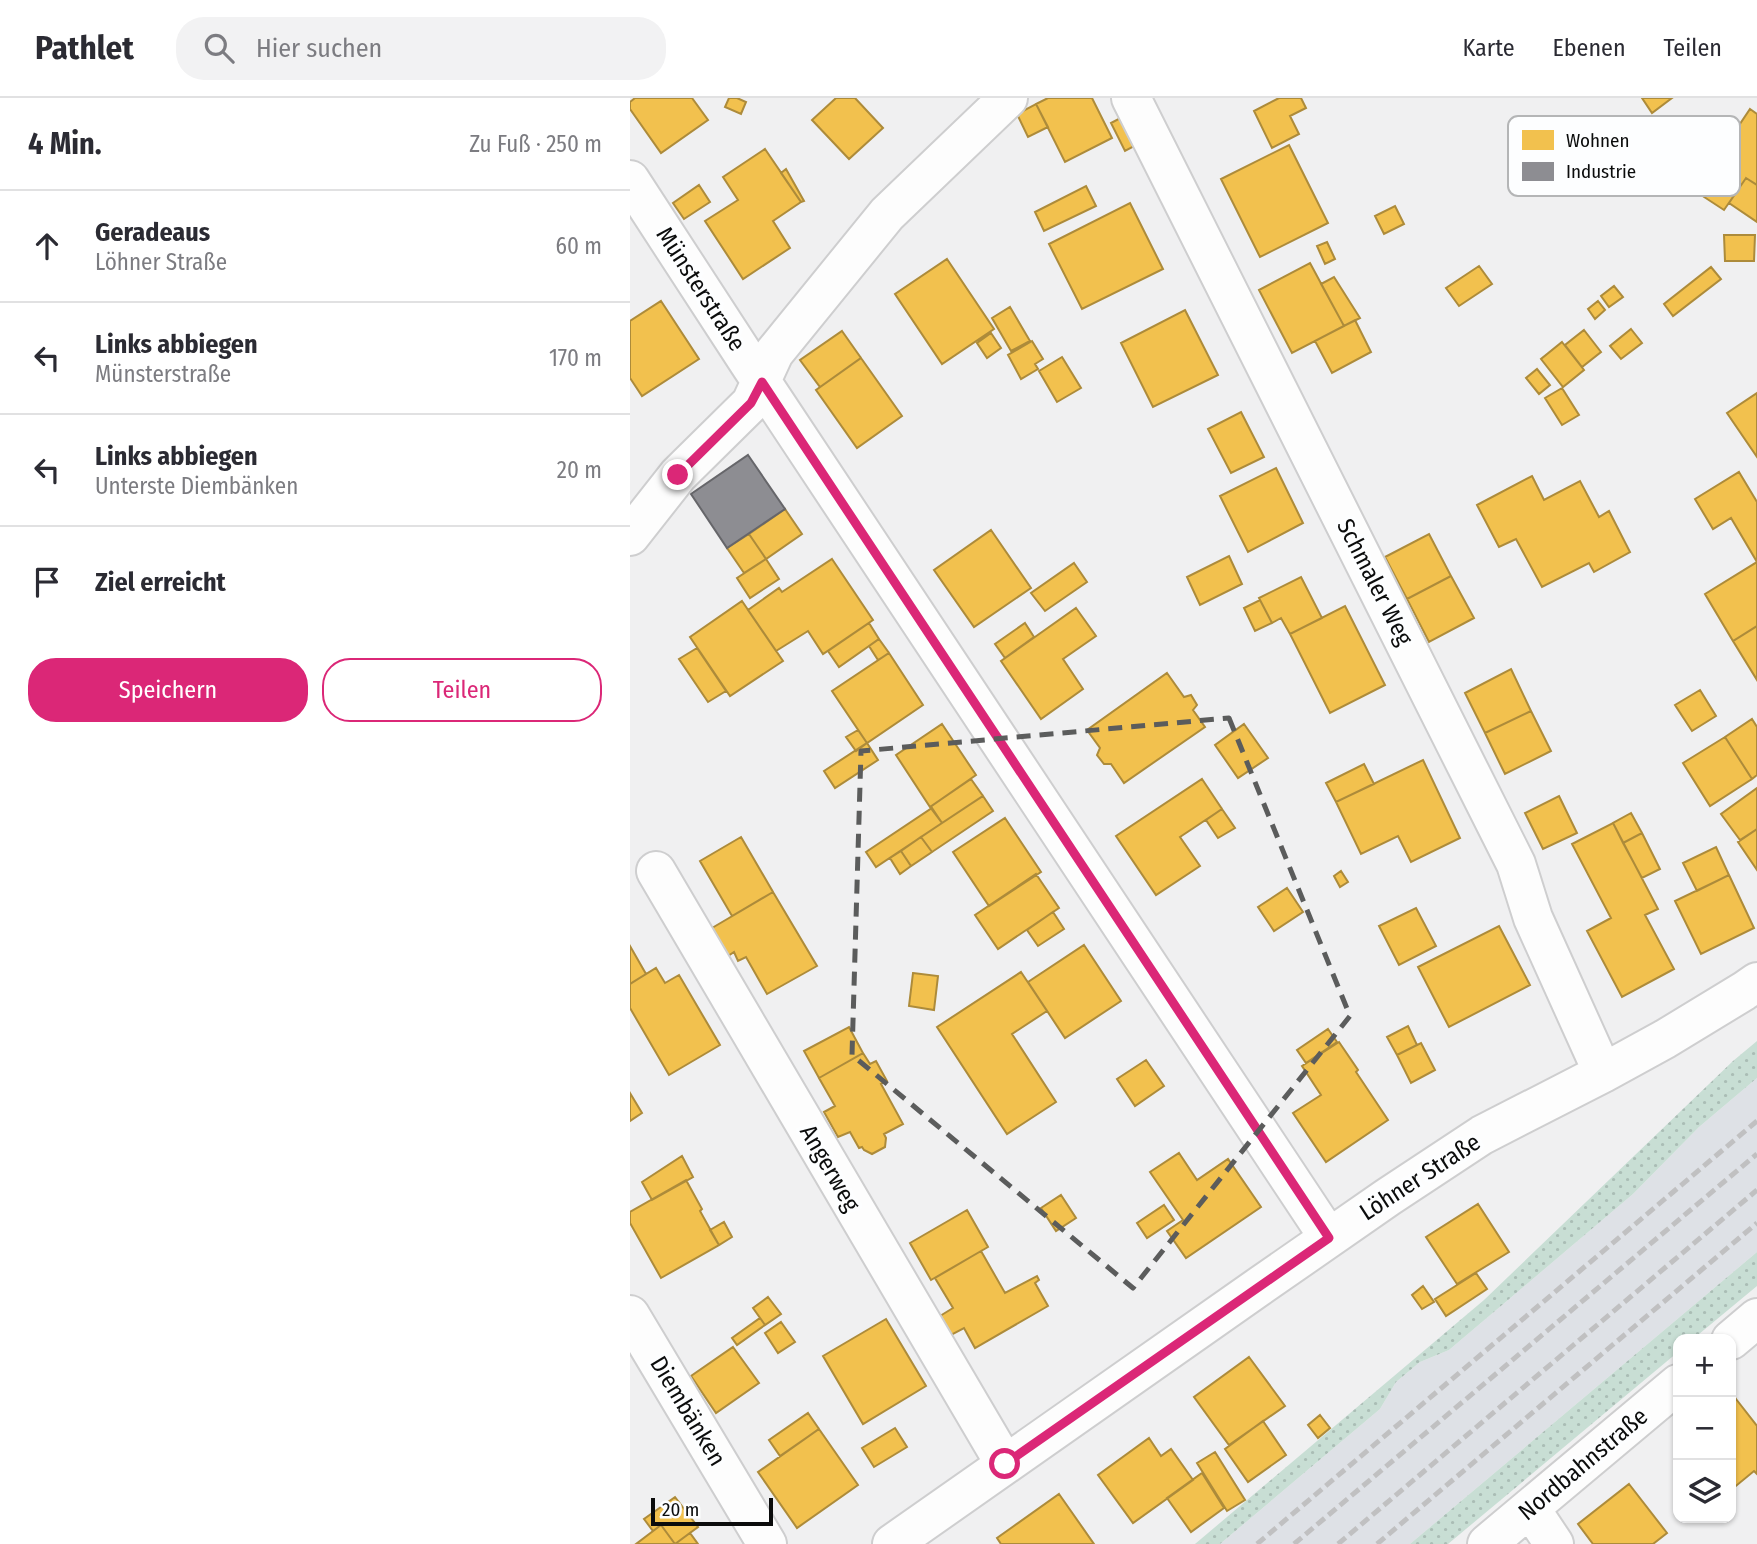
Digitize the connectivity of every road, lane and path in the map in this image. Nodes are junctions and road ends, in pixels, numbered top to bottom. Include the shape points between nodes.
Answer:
1 (1008, 98) edge
2 (1131, 98) edge
3 (630, 180) edge
4 (762, 382) junction
5 (630, 536) edge
6 (656, 871) dead end
7 (1757, 982) edge
8 (1603, 1073) junction
9 (1329, 1238) junction
10 (630, 1315) edge
11 (1757, 1318) edge
12 (1736, 1336) edge
13 (1673, 1388) edge
14 (1005, 1464) junction
15 (1530, 1508) junction
16 (767, 1544) edge
17 (892, 1544) edge
18 (1487, 1544) edge
19 (1554, 1544) edge

1 - 4 street via 887,214 774,353
2 - 8 street, Schmaler Weg via 1516,864 1533,918
3 - 4 street, Münsterstraße
4 - 5 street via 751,403 678,475
4 - 9 street, Münsterstraße
6 - 14 street, Angerweg
7 - 8 street, Löhner Straße
8 - 9 street, Löhner Straße via 1482,1135
9 - 14 street, Löhner Straße
10 - 16 street, Diembänken
11 - 12 street
13 - 15 street, Nordbahnstraße
14 - 17 street, Löhner Straße
15 - 18 street, Nordbahnstraße
15 - 19 street

